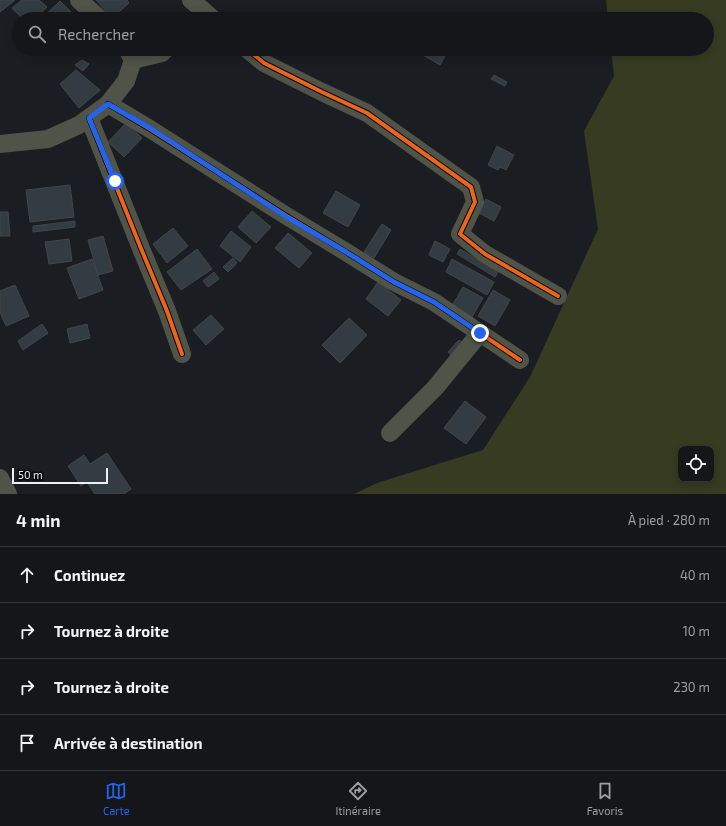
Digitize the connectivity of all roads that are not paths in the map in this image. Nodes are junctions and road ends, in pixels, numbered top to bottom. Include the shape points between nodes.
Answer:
1 (79, 0) edge
2 (92, 12) edge
3 (130, 56) edge
4 (255, 56) edge
5 (108, 104) junction
6 (89, 118) junction
7 (0, 144) edge
8 (558, 296) dead end
9 (480, 333) junction
10 (182, 354) dead end
11 (520, 360) dead end
12 (390, 433) dead end
13 (0, 478) edge
14 (8, 494) edge

1 - 2 street
3 - 5 street via 126,81
4 - 8 street via 264,64 367,113 471,187 476,202 460,234 485,254
5 - 6 street
5 - 9 street via 150,128 285,216 394,282 434,302
6 - 7 street via 48,139
6 - 10 street
9 - 11 street
9 - 12 street via 434,388
13 - 14 street

